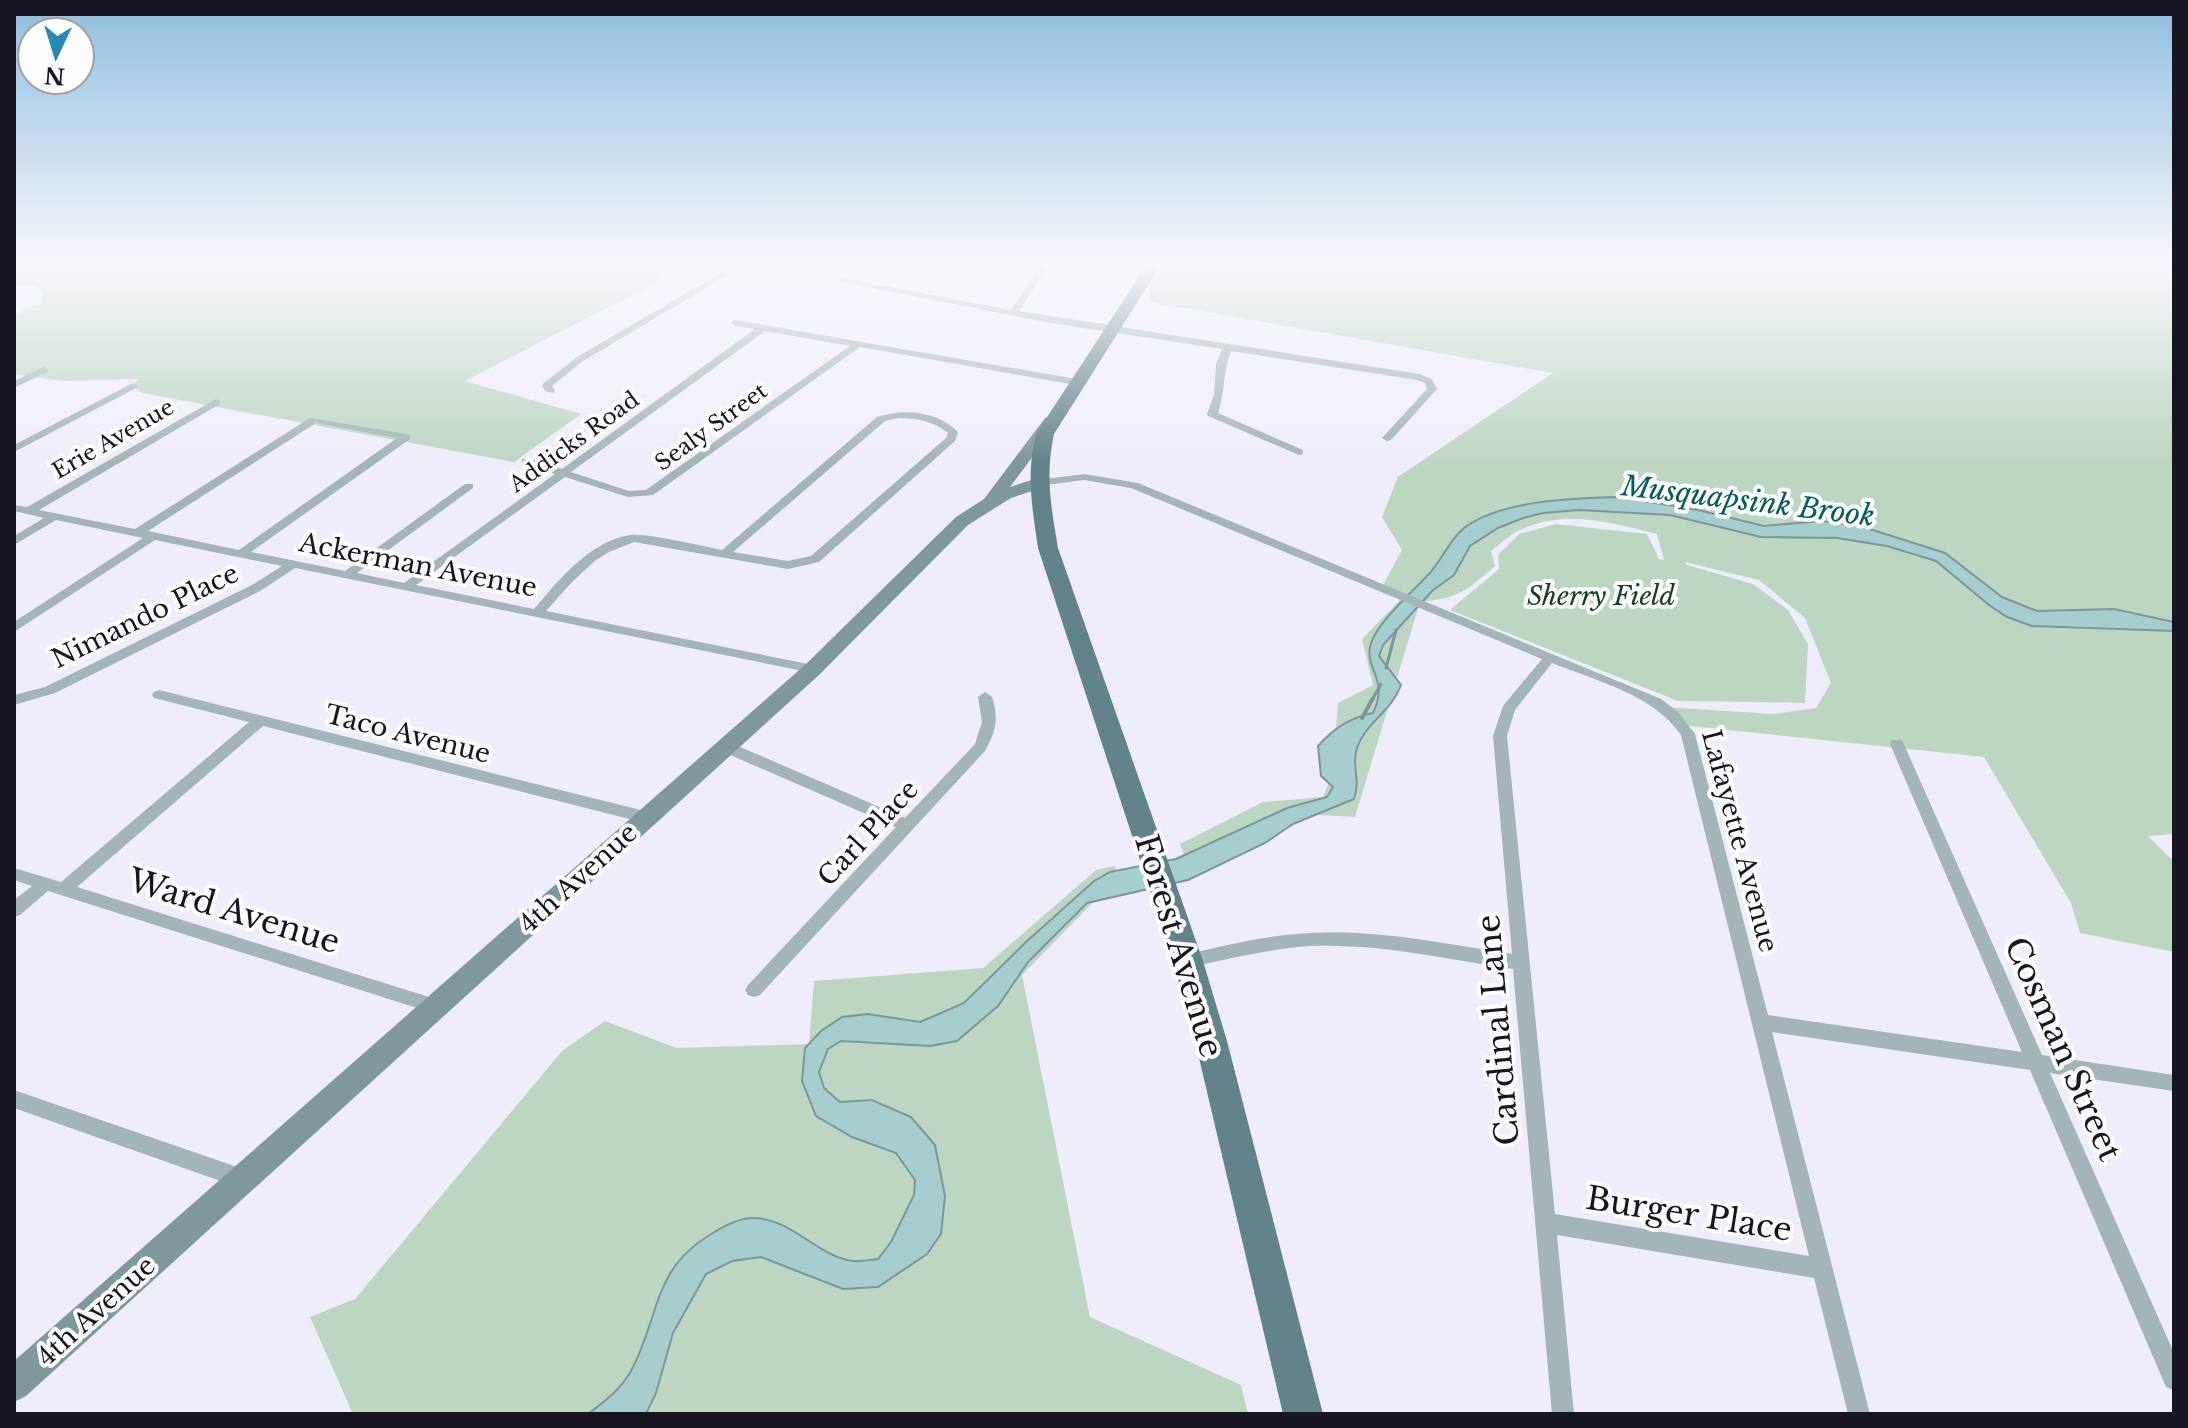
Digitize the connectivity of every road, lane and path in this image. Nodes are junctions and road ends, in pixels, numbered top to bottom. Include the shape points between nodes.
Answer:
1 (630, 330) edge
2 (760, 330) edge
3 (780, 330) edge
4 (1110, 330) edge
5 (1128, 330) edge
6 (860, 343) junction
7 (1228, 346) junction
8 (44, 370) dead end
9 (1076, 382) junction
10 (14, 385) edge
11 (133, 386) dead end
12 (550, 391) dead end
13 (216, 402) dead end
14 (1052, 420) junction
15 (1387, 438) dead end
16 (14, 449) edge
17 (1299, 452) dead end
18 (526, 461) dead end
19 (567, 473) junction
20 (1038, 483) junction
21 (469, 486) dead end
22 (989, 502) junction
23 (14, 508) edge
24 (29, 511) junction
25 (55, 516) junction
26 (137, 533) junction
27 (153, 536) junction
28 (14, 541) edge
29 (725, 553) junction
30 (241, 554) junction
31 (293, 564) junction
32 (347, 575) junction
33 (406, 587) junction
34 (537, 613) junction
35 (14, 628) edge
36 (1550, 657) junction
37 (813, 669) junction
38 (159, 695) dead end
39 (985, 697) dead end
40 (14, 700) edge
41 (258, 722) junction
42 (1897, 744) dead end
43 (726, 747) junction
44 (645, 817) junction
45 (907, 825) junction
46 (14, 874) edge
47 (45, 884) junction
48 (64, 889) junction
49 (14, 910) edge
50 (1183, 946) junction
51 (1522, 963) junction
52 (754, 990) dead end
53 (436, 1006) junction
54 (1760, 1022) junction
55 (2037, 1064) junction
56 (2174, 1083) edge
57 (14, 1099) edge
58 (243, 1179) junction
59 (1546, 1223) junction
60 (1822, 1269) junction
61 (2174, 1379) edge
62 (14, 1384) edge
63 (1303, 1414) edge
64 (1563, 1414) edge
65 (1859, 1414) edge

1 - 12 street via 580,359 547,385
2 - 19 street, Addicks Road
3 - 6 street
4 - 9 main road
5 - 7 street
6 - 9 street
6 - 19 street, Sealy Street via 657,490 628,494
7 - 15 street via 1429,381 1432,389
7 - 17 street via 1212,414
8 - 10 street
9 - 14 main road
11 - 16 street
13 - 24 street, Erie Avenue
14 - 20 main road via 1041,449
14 - 22 main road
18 - 19 street, Sealy Street
19 - 33 street, Addicks Road
20 - 22 main road, 4th Avenue
20 - 36 street, Lafayette Avenue via 1084,477 1134,485
20 - 50 main road, Forest Avenue via 1048,548
21 - 32 street
22 - 37 main road, 4th Avenue via 962,521
23 - 24 street, Ackerman Avenue
24 - 25 street, Ackerman Avenue
25 - 26 street, Ackerman Avenue
25 - 28 street
26 - 27 street, Ackerman Avenue
26 - 30 street via 314,420 406,437
27 - 30 street, Ackerman Avenue
27 - 35 street, Nimando Place
29 - 29 street via 788,565 815,559 953,435 946,425 908,414 881,419
29 - 34 street via 624,539 581,568
30 - 31 street, Ackerman Avenue
31 - 32 street, Ackerman Avenue
31 - 40 street, Nimando Place via 256,588 50,690
32 - 33 street, Ackerman Avenue
33 - 34 street, Ackerman Avenue
34 - 37 street, Ackerman Avenue
36 - 51 street, Cardinal Lane via 1508,709 1500,736
36 - 54 street, Lafayette Avenue via 1650,698 1675,716 1688,734
37 - 43 main road, 4th Avenue
38 - 41 street, Taco Avenue
39 - 45 street, Carl Place via 990,725 980,747
41 - 44 street, Taco Avenue
41 - 48 street
42 - 55 street, Cosman Street
43 - 44 main road, 4th Avenue
43 - 45 street
44 - 53 main road, 4th Avenue
45 - 52 street, Carl Place
46 - 47 street, Ward Avenue
47 - 48 street, Ward Avenue
47 - 49 street
48 - 53 street, Ward Avenue
50 - 51 street via 1329,939
50 - 63 main road, Forest Avenue
51 - 59 street, Cardinal Lane
53 - 58 main road, 4th Avenue
54 - 55 street
54 - 60 street, Lafayette Avenue
55 - 56 street
55 - 61 street, Cosman Street
57 - 58 street
58 - 62 main road, 4th Avenue
59 - 60 street, Burger Place
59 - 64 street, Cardinal Lane
60 - 65 street, Lafayette Avenue

